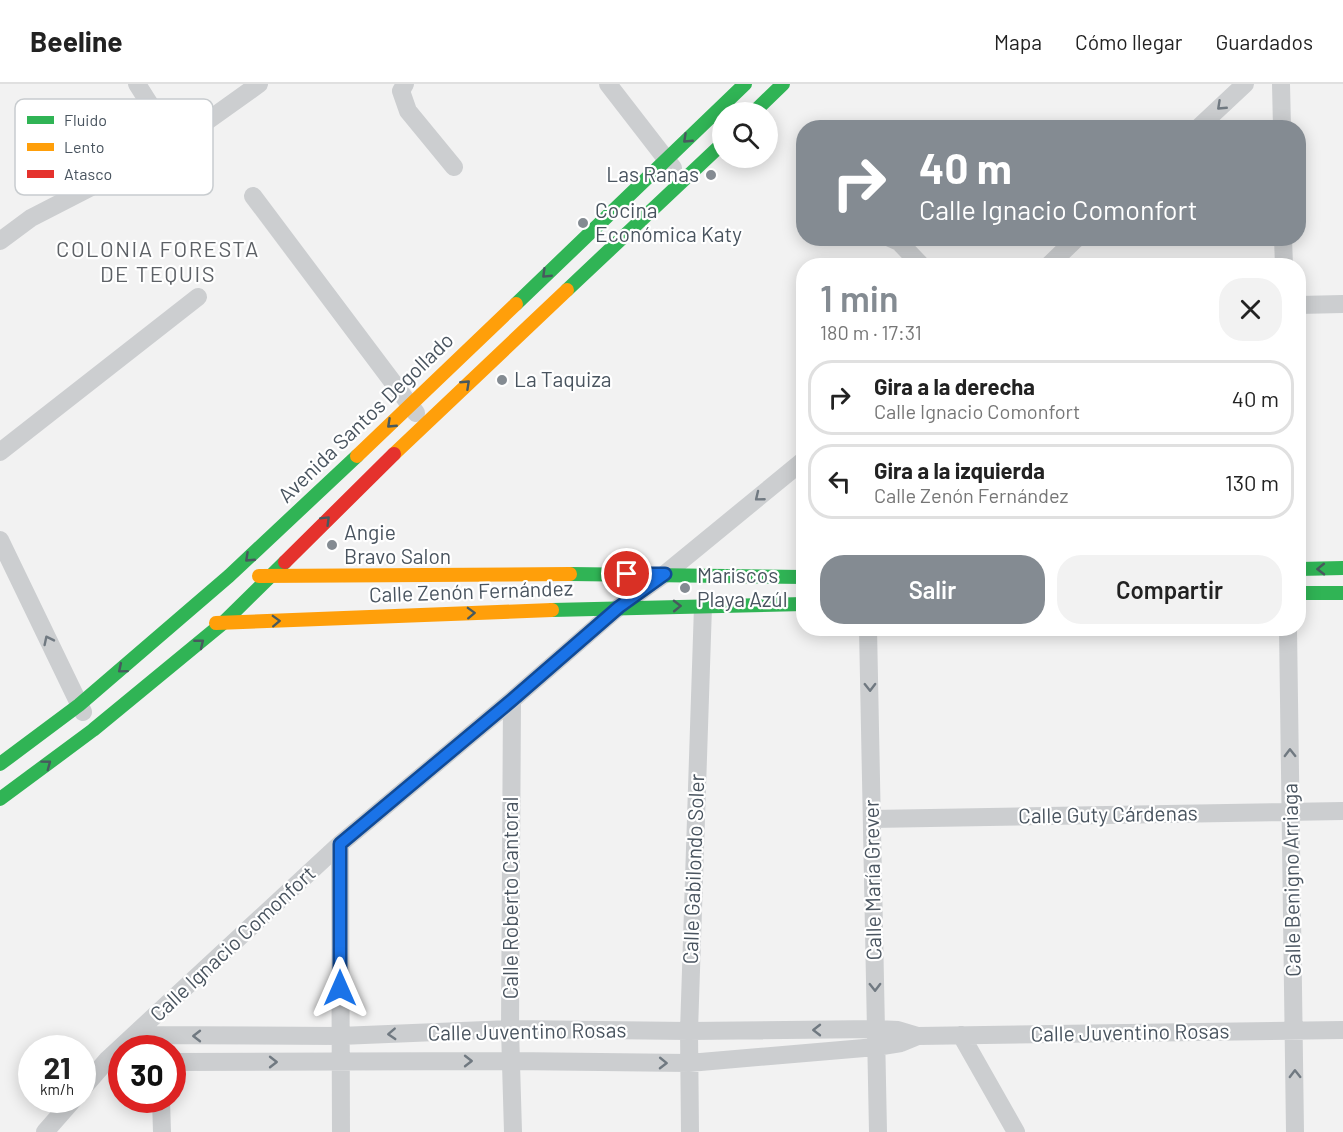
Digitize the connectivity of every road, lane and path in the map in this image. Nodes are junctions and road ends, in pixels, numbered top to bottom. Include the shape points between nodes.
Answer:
1 (137, 84) edge
2 (260, 84) edge
3 (405, 84) edge
4 (608, 84) edge
5 (745, 84) edge
6 (783, 84) edge
7 (1245, 84) edge
8 (1281, 84) edge
9 (146, 99) edge
10 (764, 102) edge
11 (213, 117) edge
12 (1207, 120) edge
13 (1282, 120) edge
14 (712, 153) edge
15 (665, 159) junction
16 (454, 167) dead end
17 (684, 180) junction
18 (76, 195) edge
19 (253, 196) dead end
20 (0, 241) edge
21 (903, 246) edge
22 (1069, 246) edge
23 (914, 258) edge
24 (1056, 258) edge
25 (198, 297) dead end
26 (1343, 304) edge
27 (1306, 305) edge
28 (411, 405) junction
29 (424, 424) junction
30 (0, 452) edge
31 (796, 467) edge
32 (0, 540) edge
33 (1343, 568) edge
34 (1306, 569) edge
35 (665, 574) junction
36 (230, 576) junction
37 (270, 576) junction
38 (796, 577) edge
39 (1306, 593) edge
40 (1343, 593) edge
41 (796, 604) edge
42 (703, 606) junction
43 (619, 607) junction
44 (223, 623) junction
45 (176, 624) junction
46 (868, 636) edge
47 (1288, 636) edge
48 (512, 700) junction
49 (79, 705) junction
50 (93, 730) junction
51 (0, 764) edge
52 (0, 799) edge
53 (1343, 811) edge
54 (1291, 813) junction
55 (872, 819) junction
56 (340, 844) junction
57 (510, 1029) junction
58 (1343, 1030) edge
59 (689, 1031) junction
60 (1294, 1031) junction
61 (136, 1035) edge
62 (961, 1035) junction
63 (340, 1036) junction
64 (876, 1038) junction
65 (186, 1041) edge
66 (511, 1061) junction
67 (186, 1062) edge
68 (340, 1062) junction
69 (690, 1063) junction
70 (108, 1066) edge
71 (96, 1077) edge
72 (62, 1113) edge
73 (161, 1113) edge
74 (45, 1132) edge
75 (162, 1132) edge
76 (341, 1132) edge
77 (513, 1132) edge
78 (690, 1132) edge
79 (878, 1132) edge
80 (1016, 1132) edge
81 (1296, 1132) edge

1 - 9 street
2 - 11 street
3 - 16 street via 401,91 408,111
4 - 15 street
5 -> 15 main road, Avenida Santos Degollado
6 - 10 main road
7 -> 12 street
8 - 13 street
14 - 17 main road
15 - 17 street
15 -> 28 main road, Avenida Santos Degollado
29 -> 17 main road
18 - 20 street via 31,218
19 - 28 street
21 - 23 street
22 - 24 street
25 - 30 street
26 - 27 street
28 - 29 street
28 -> 36 main road, Avenida Santos Degollado
37 -> 29 main road
31 -> 35 street, Calle Ignacio Comonfort
49 -> 32 street
33 -> 34 main road
35 - 37 main road, Calle Zenón Fernández
35 - 38 main road, Calle Zenón Fernández
35 - 43 street, Calle Ignacio Comonfort
36 - 37 main road, Calle Zenón Fernández
36 - 45 main road, Avenida Santos Degollado
37 - 44 main road
39 - 40 main road
41 - 42 main road, Calle Zenón Fernández
43 -> 42 main road, Calle Zenón Fernández
42 - 59 street, Calle Gabilondo Soler
44 -> 43 main road, Calle Zenón Fernández
43 - 48 street, Calle Ignacio Comonfort
44 - 45 main road, Calle Zenón Fernández
50 -> 44 main road
45 -> 49 main road, Avenida Santos Degollado
46 -> 55 street, Calle María Grever
54 -> 47 street, Calle Benigno Arriaga
48 - 56 street, Calle Ignacio Comonfort
48 - 57 street, Calle Roberto Cantoral
49 - 50 street
49 - 51 main road, Avenida Santos Degollado
52 -> 50 main road
53 - 54 street, Calle Guty Cárdenas
54 - 55 street, Calle Guty Cárdenas
54 - 60 street, Calle Benigno Arriaga
55 -> 64 street, Calle María Grever
56 - 61 street, Calle Ignacio Comonfort
56 - 63 street
57 - 59 street, Calle Juventino Rosas
57 -> 63 street, Calle Juventino Rosas
57 - 66 street, Calle Roberto Cantoral
58 - 60 street, Calle Juventino Rosas
64 -> 59 street, Calle Juventino Rosas
59 - 69 street, Calle Gabilondo Soler
60 - 62 street, Calle Juventino Rosas
81 -> 60 street, Calle Benigno Arriaga
62 - 64 street, Calle Juventino Rosas via 918,1036 901,1043
62 - 80 street
63 -> 65 street, Calle Juventino Rosas
63 - 68 street
64 - 69 street, Calle Juventino Rosas
64 - 79 street, Calle María Grever
68 -> 66 street, Calle Juventino Rosas
66 -> 69 street, Calle Juventino Rosas
66 - 77 street, Calle Roberto Cantoral
67 -> 68 street, Calle Juventino Rosas
68 - 76 street
69 - 78 street, Calle Gabilondo Soler
70 - 71 street, Calle Ignacio Comonfort
72 - 74 street
73 - 75 street

